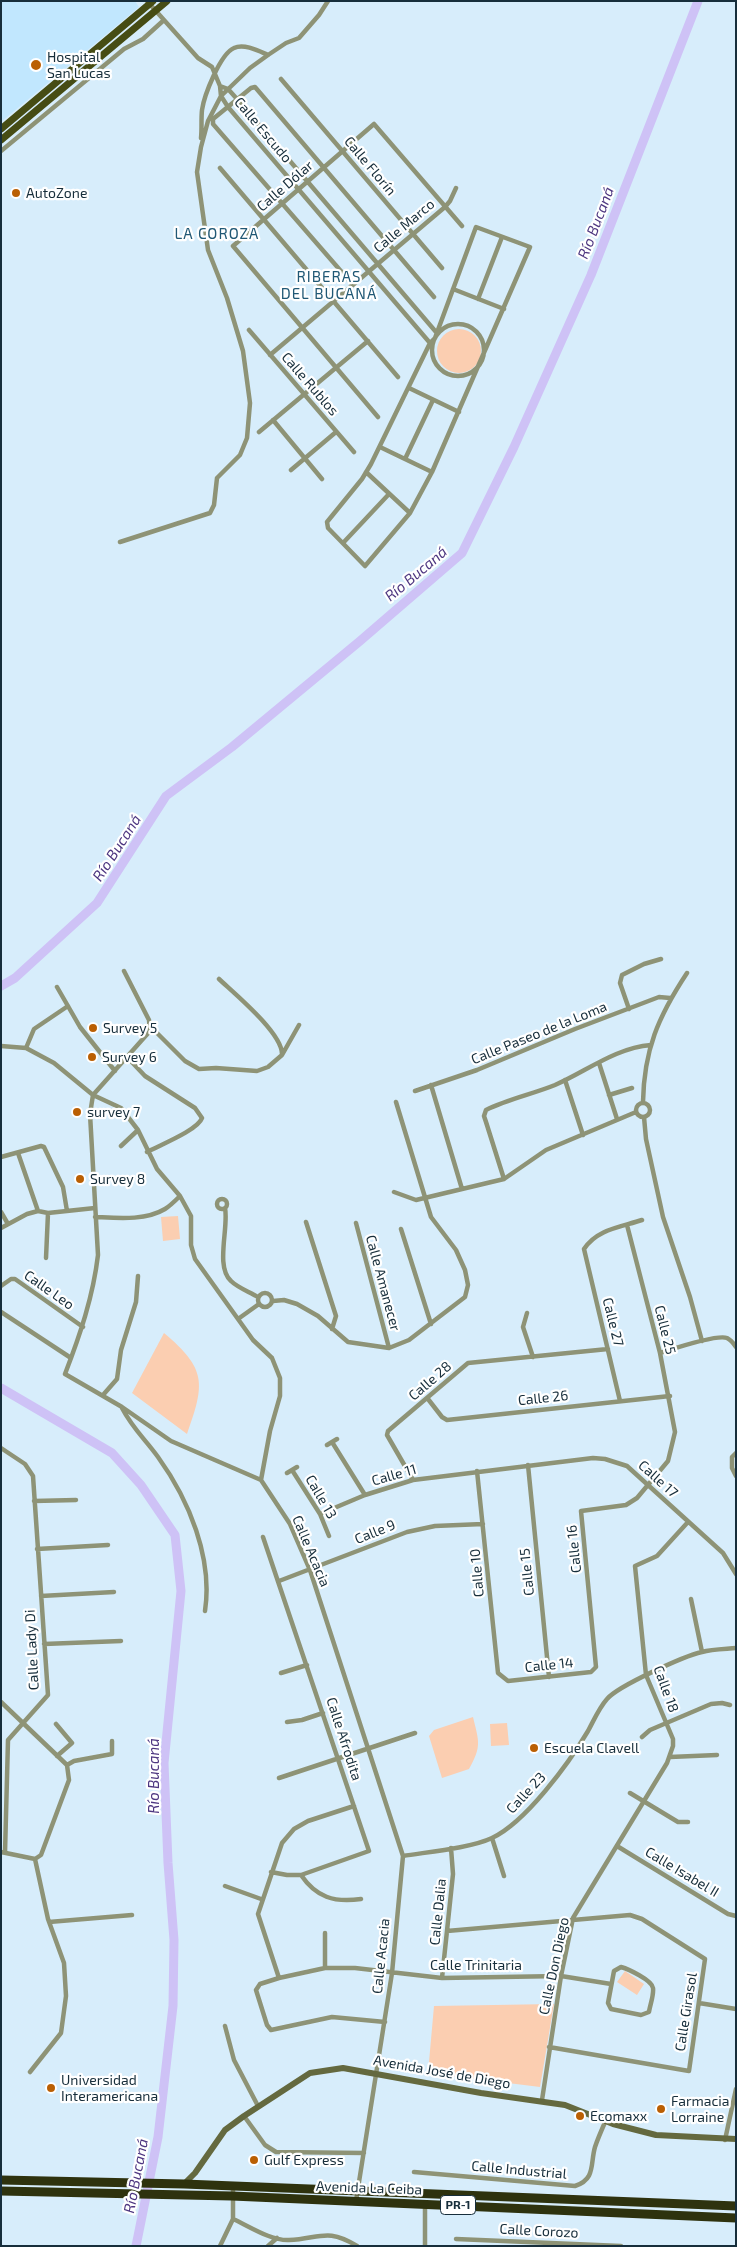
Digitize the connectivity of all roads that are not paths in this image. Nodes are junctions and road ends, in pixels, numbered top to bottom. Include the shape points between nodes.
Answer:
1 (167, 1) edge
2 (328, 1) edge
3 (150, 2) edge
4 (156, 11) junction
5 (164, 20) junction
6 (268, 55) junction
7 (215, 73) junction
8 (281, 79) dead end
9 (220, 86) junction
10 (228, 88) junction
11 (221, 96) junction
12 (237, 99) junction
13 (228, 107) junction
14 (1, 129) edge
15 (1, 140) edge
16 (201, 147) junction
17 (1, 151) edge
18 (342, 151) junction
19 (220, 168) dead end
20 (324, 168) junction
21 (308, 181) junction
22 (456, 188) dead end
23 (298, 190) junction
24 (282, 203) junction
25 (445, 207) junction
26 (264, 219) junction
27 (462, 226) dead end
28 (413, 234) junction
29 (502, 237) junction
30 (394, 250) junction
31 (377, 264) junction
32 (442, 268) dead end
33 (369, 272) junction
34 (353, 285) junction
35 (453, 289) junction
36 (434, 296) dead end
37 (478, 299) junction
38 (334, 301) junction
39 (504, 309) junction
40 (249, 330) dead end
41 (303, 330) junction
42 (436, 332) junction
43 (435, 338) junction
44 (368, 341) junction
45 (430, 343) junction
46 (270, 355) junction
47 (482, 362) junction
48 (336, 368) junction
49 (398, 377) dead end
50 (408, 388) junction
51 (304, 394) junction
52 (433, 400) junction
53 (459, 412) junction
54 (378, 418) dead end
55 (273, 420) junction
56 (259, 432) dead end
57 (336, 432) junction
58 (380, 447) junction
59 (354, 452) dead end
60 (305, 459) junction
61 (405, 459) junction
62 (291, 470) dead end
63 (366, 472) junction
64 (432, 472) junction
65 (322, 479) dead end
66 (389, 494) junction
67 (410, 514) junction
68 (120, 542) dead end
69 (342, 543) junction
70 (662, 959) dead end
71 (124, 971) dead end
72 (687, 973) dead end
73 (219, 978) dead end
74 (57, 987) dead end
75 (670, 998) junction
76 (68, 1006) junction
77 (629, 1009) junction
78 (299, 1025) dead end
79 (150, 1031) junction
80 (651, 1045) junction
81 (1, 1046) edge
82 (26, 1048) junction
83 (282, 1056) junction
84 (128, 1058) junction
85 (599, 1063) junction
86 (115, 1071) junction
87 (565, 1080) junction
88 (431, 1085) junction
89 (632, 1088) dead end
90 (415, 1091) dead end
91 (93, 1095) junction
92 (609, 1095) junction
93 (396, 1102) dead end
94 (643, 1102) junction
95 (636, 1112) junction
96 (644, 1117) junction
97 (617, 1119) junction
98 (138, 1130) junction
99 (583, 1135) junction
100 (121, 1146) dead end
101 (147, 1152) junction
102 (18, 1153) junction
103 (1, 1157) edge
104 (504, 1179) junction
105 (462, 1189) junction
106 (394, 1192) dead end
107 (180, 1196) junction
108 (424, 1199) junction
109 (95, 1208) junction
110 (225, 1208) dead end
111 (38, 1211) junction
112 (67, 1211) junction
113 (1, 1212) edge
114 (48, 1213) junction
115 (95, 1217) junction
116 (642, 1220) dead end
117 (306, 1222) dead end
118 (356, 1223) dead end
119 (8, 1224) junction
120 (627, 1225) junction
121 (1, 1228) edge
122 (401, 1228) dead end
123 (46, 1258) dead end
124 (138, 1276) dead end
125 (2, 1285) edge
126 (258, 1297) junction
127 (273, 1301) junction
128 (259, 1304) junction
129 (1, 1312) edge
130 (527, 1313) dead end
131 (238, 1319) junction
132 (431, 1324) junction
133 (83, 1328) junction
134 (332, 1328) junction
135 (702, 1341) junction
136 (736, 1347) edge
137 (389, 1348) junction
138 (608, 1349) junction
139 (660, 1353) junction
140 (532, 1357) junction
141 (71, 1358) junction
142 (102, 1395) junction
143 (670, 1396) junction
144 (428, 1399) junction
145 (620, 1401) junction
146 (122, 1407) junction
147 (332, 1442) dead end
148 (1, 1448) edge
149 (736, 1453) edge
150 (528, 1465) junction
151 (292, 1470) dead end
152 (477, 1471) junction
153 (736, 1476) edge
154 (262, 1480) junction
155 (414, 1480) junction
156 (648, 1484) junction
157 (68, 1494) dead end
158 (364, 1495) junction
159 (69, 1500) junction
160 (76, 1500) dead end
161 (34, 1501) junction
162 (320, 1514) junction
163 (688, 1522) junction
164 (483, 1524) junction
165 (329, 1536) dead end
166 (262, 1538) dead end
167 (102, 1539) dead end
168 (102, 1545) junction
169 (108, 1545) dead end
170 (37, 1549) junction
171 (310, 1570) junction
172 (736, 1574) edge
173 (279, 1581) junction
174 (114, 1592) dead end
175 (41, 1596) junction
176 (692, 1599) dead end
177 (205, 1611) dead end
178 (121, 1641) dead end
179 (44, 1644) junction
180 (736, 1648) edge
181 (702, 1652) junction
182 (596, 1659) joint
183 (307, 1665) junction
184 (281, 1674) dead end
185 (498, 1674) joint
186 (646, 1675) junction
187 (549, 1676) junction
188 (1, 1702) edge
189 (730, 1705) dead end
190 (323, 1713) junction
191 (287, 1722) dead end
192 (667, 1723) junction
193 (24, 1724) junction
194 (56, 1724) dead end
195 (415, 1733) dead end
196 (642, 1737) dead end
197 (112, 1741) dead end
198 (368, 1749) junction
199 (717, 1755) dead end
200 (57, 1756) junction
201 (670, 1757) junction
202 (339, 1759) junction
203 (67, 1765) junction
204 (279, 1778) dead end
205 (630, 1793) dead end
206 (644, 1802) junction
207 (354, 1806) junction
208 (688, 1822) dead end
209 (492, 1838) junction
210 (617, 1846) junction
211 (451, 1848) junction
212 (3, 1853) edge
213 (403, 1856) junction
214 (35, 1859) junction
215 (271, 1872) junction
216 (300, 1875) junction
217 (504, 1876) dead end
218 (225, 1886) dead end
219 (261, 1899) junction
220 (361, 1899) dead end
221 (132, 1915) dead end
222 (736, 1916) edge
223 (573, 1918) junction
224 (49, 1922) junction
225 (447, 1931) junction
226 (325, 1933) dead end
227 (326, 1968) junction
228 (392, 1973) junction
229 (561, 1976) junction
230 (279, 1978) junction
231 (442, 1978) junction
232 (611, 1984) junction
233 (699, 2003) junction
234 (736, 2009) edge
235 (384, 2022) junction
236 (225, 2026) dead end
237 (549, 2047) junction
238 (30, 2072) dead end
239 (376, 2073) junction
240 (736, 2089) edge
241 (542, 2100) junction
242 (258, 2106) junction
243 (244, 2116) junction
244 (606, 2120) junction
245 (736, 2139) edge
246 (726, 2140) junction
247 (364, 2154) junction
248 (414, 2172) dead end
249 (1, 2180) edge
250 (183, 2184) junction
251 (233, 2186) junction
252 (358, 2190) junction
253 (1, 2191) edge
254 (232, 2196) junction
255 (356, 2201) junction
256 (425, 2204) junction
257 (736, 2206) edge
258 (736, 2218) edge
259 (233, 2219) junction
260 (277, 2238) junction
261 (456, 2239) dead end
262 (475, 2239) junction
263 (522, 2244) edge
264 (567, 2245) edge
265 (220, 2246) edge
266 (268, 2246) edge
267 (357, 2246) edge
268 (425, 2246) edge
269 (475, 2246) edge
270 (614, 2246) edge
271 (621, 2246) edge

1 - 4 main road
2 - 6 street via 299,38
3 - 4 street
3 - 14 main road
4 - 5 street
4 - 15 main road
5 - 7 street
5 - 17 street
6 - 7 street via 243,46 234,48 226,54
6 - 10 street
7 - 9 street
7 - 16 street via 202,110
8 - 18 street, Calle Florín
9 - 10 street, Calle Escudo
9 - 11 street, Calle Escudo
10 - 11 street
10 - 12 street, Calle Escudo
11 - 13 street, Calle Escudo
11 - 16 street via 208,121
12 - 13 street
12 - 20 street via 250,88 255,88
12 - 21 street, Calle Escudo
13 - 23 street, Calle Escudo
13 - 24 street via 213,119 213,124
16 - 68 street via 197,172 208,250 243,351 250,403 247,438 240,455 217,478 214,505 210,512
18 - 20 street, Calle Dólar
18 - 25 street, Calle Dólar via 374,124
18 - 28 street, Calle Florín
19 - 26 street
20 - 21 street, Calle Dólar
20 - 30 street
21 - 23 street, Calle Dólar
21 - 31 street, Calle Escudo
22 - 25 street, Calle Marco
23 - 24 street, Calle Dólar
23 - 33 street, Calle Escudo
24 - 26 street, Calle Dólar
24 - 34 street
25 - 27 street, Calle Dólar
25 - 28 street, Calle Marco
26 - 38 street
26 - 41 street, Calle Dólar via 233,246
28 - 30 street, Calle Marco
28 - 32 street, Calle Florín
29 - 35 street via 476,227
29 - 37 street
29 - 39 street via 530,247
30 - 31 street, Calle Marco
30 - 36 street
31 - 33 street, Calle Marco
31 - 42 street, Calle Escudo
33 - 34 street, Calle Marco
33 - 45 street, Calle Escudo
34 - 38 street, Calle Marco
35 - 37 street
35 - 42 street
37 - 39 street
38 - 41 street, Calle Marco
38 - 44 street
39 - 47 street
40 - 46 street, Calle Rublos
41 - 46 street, Calle Marco
41 - 48 street, Calle Dólar
42 - 43 street
43 - 45 street
43 - 47 street via 450,325 470,327 483,342
43 - 47 street via 433,358 446,373 466,375
44 - 48 street
44 - 49 street
45 - 50 street
46 - 51 street, Calle Rublos
47 - 53 street
48 - 51 street
48 - 54 street, Calle Dólar
50 - 52 street
50 - 58 street
51 - 55 street
51 - 57 street, Calle Rublos
52 - 53 street
52 - 61 street
53 - 64 street
55 - 56 street
55 - 60 street
57 - 59 street, Calle Rublos
57 - 60 street
58 - 61 street
58 - 63 street
60 - 62 street
60 - 65 street
61 - 64 street
63 - 66 street
63 - 69 street via 327,522 328,528
64 - 67 street
66 - 67 street
66 - 69 street
67 - 69 street via 365,566
70 - 77 street via 622,975 620,983
71 - 79 street via 149,1020
72 - 75 street
73 - 83 street via 262,1020 282,1047
74 - 76 street
75 - 77 street, Calle Paseo de la Loma via 659,997
75 - 80 street
76 - 82 street via 34,1029
76 - 86 street via 80,1027
77 - 88 street, Calle Paseo de la Loma
78 - 83 street
79 - 83 street via 156,1032 185,1061 199,1069 256,1071 268,1067
79 - 84 street
80 - 85 street via 629,1049
80 - 94 street
81 - 82 street
82 - 91 street via 54,1063
84 - 86 street
84 - 101 street via 145,1076 195,1108 202,1118 196,1126
85 - 87 street
85 - 92 street
86 - 91 street
87 - 99 street
87 - 104 street via 486,1110 484,1116
88 - 90 street, Calle Paseo de la Loma
88 - 105 street
89 - 92 street
91 - 98 street via 121,1108
91 - 109 street via 90,1114
92 - 97 street
93 - 108 street
94 - 95 street
94 - 96 street via 651,1109
95 - 96 street
95 - 97 street
96 - 135 street via 663,1217
97 - 99 street
98 - 100 street
98 - 101 street
99 - 104 street via 546,1150
101 - 107 street via 156,1169
102 - 103 street
102 - 111 street
102 - 112 street via 44,1147 63,1187
104 - 105 street
105 - 108 street
106 - 108 street via 416,1200
107 - 115 street via 165,1210 149,1215 125,1219
107 - 131 street via 191,1216 191,1245 195,1259
108 - 132 street via 431,1217 456,1250 468,1285 465,1297
109 - 112 street
109 - 115 street
110 - 126 street via 224,1271 230,1281
111 - 114 street
111 - 119 street
112 - 114 street
113 - 119 street
114 - 123 street
115 - 133 street via 98,1255
116 - 120 street
117 - 134 street via 336,1316
118 - 137 street, Calle Amanecer
119 - 121 street
120 - 138 street, Calle 27 via 603,1232 588,1242 584,1249
120 - 139 street, Calle 25
122 - 132 street
124 - 142 street via 136,1302 121,1350 118,1379
125 - 133 street, Calle Leo via 15,1279
126 - 127 street via 267,1293
126 - 128 street
127 - 128 street via 267,1307
127 - 134 street via 297,1304
128 - 131 street
129 - 141 street
130 - 140 street via 523,1327
131 - 154 street via 272,1358 280,1378 280,1396
132 - 137 street via 409,1340
133 - 141 street
134 - 137 street via 348,1342
135 - 136 street via 725,1338
135 - 139 street
138 - 140 street, Calle 28
138 - 145 street, Calle 27
139 - 143 street, Calle 25
140 - 144 street, Calle 28 via 468,1363
141 - 142 street via 65,1374
142 - 146 street
143 - 145 street, Calle 26
143 - 156 street, Calle 25 via 675,1432 668,1461
144 - 145 street, Calle 26 via 447,1420
144 - 155 street, Calle 28 via 387,1435
146 - 154 street via 171,1441
146 - 177 street via 131,1425 176,1483 195,1529 206,1566
147 - 158 street
148 - 161 street, Calle Lady Di via 25,1464 33,1476
149 - 153 street via 732,1457 732,1468
150 - 152 street, Calle 17
150 - 156 street, Calle 17 via 605,1459 627,1466
150 - 187 street, Calle 15
151 - 162 street, Calle 13
152 - 155 street, Calle 11
152 - 164 street, Calle 10
154 - 171 street, Calle Acacia via 290,1524
155 - 158 street, Calle 11
156 - 163 street, Calle 17
156 - 182 street, Calle 16 via 637,1498 626,1505 581,1512
157 - 159 street
158 - 162 street, Calle 11
159 - 160 street
159 - 161 street
161 - 170 street, Calle Lady Di
162 - 165 street, Calle 13
163 - 172 street, Calle 17 via 723,1553
163 - 186 street, Calle 18 via 658,1556 635,1566
164 - 171 street, Calle 9 via 435,1526 407,1532
164 - 185 street, Calle 10
166 - 173 street, Calle Afrodita
167 - 168 street
168 - 169 street
168 - 170 street
170 - 175 street, Calle Lady Di
171 - 173 street, Calle 9
171 - 198 street, Calle Acacia
173 - 183 street, Calle Afrodita
174 - 175 street
175 - 179 street, Calle Lady Di
176 - 181 street
178 - 179 street
179 - 193 street, Calle Lady Di via 48,1695
180 - 181 street, Calle 23
181 - 186 street, Calle 23
182 - 187 street, Calle 14 via 596,1667 591,1672
183 - 184 street
183 - 190 street, Calle Afrodita
185 - 187 street, Calle 14 via 508,1682
186 - 192 street, Calle 18
186 - 209 street, Calle 23 via 608,1697 588,1732 541,1796
188 - 193 street
189 - 192 street via 722,1702 711,1704
190 - 191 street
190 - 202 street, Calle Afrodita
192 - 196 street
192 - 201 street, Calle 18 via 673,1740
193 - 200 street
193 - 212 street, Calle Lady Di via 8,1740
194 - 200 street via 72,1743
195 - 198 street
197 - 203 street via 112,1754
198 - 202 street
198 - 213 street, Calle Acacia
199 - 201 street
200 - 203 street
201 - 206 street, Calle 18
202 - 204 street
202 - 207 street, Calle Afrodita
203 - 214 street via 69,1780 41,1855
205 - 206 street
206 - 208 street via 678,1822
206 - 210 street, Calle 18
207 - 215 street via 294,1829 282,1843
207 - 216 street, Calle Afrodita via 369,1852
209 - 211 street
209 - 217 street
210 - 222 street, Calle Isabel II
210 - 223 street, Calle Don Diego
211 - 213 street
211 - 225 street, Calle Dalia via 453,1874
212 - 214 street
213 - 228 street, Calle Acacia
214 - 224 street
215 - 216 street, Calle Afrodita
215 - 219 street
216 - 220 street via 320,1895 346,1901
218 - 219 street
219 - 230 street via 258,1914
221 - 224 street
223 - 225 street
223 - 229 street, Calle Don Diego
223 - 233 street, Calle Girasol via 630,1914 702,1955 705,1964
224 - 238 street via 64,1963 66,1996 61,2033
225 - 231 street, Calle Dalia
226 - 227 street
227 - 228 street, Calle Trinitaria
227 - 230 street, Calle Trinitaria
228 - 231 street, Calle Trinitaria
228 - 235 street, Calle Acacia
229 - 231 street, Calle Trinitaria
229 - 232 street, Calle Trinitaria
229 - 237 street, Calle Don Diego
230 - 235 street, Calle Trinitaria via 260,1984 256,1990 266,2025 271,2030 332,2017
232 - 232 street via 608,2003 611,2009 641,2015 648,2012 653,1988 651,1983 621,1967 614,1971
233 - 234 street
233 - 237 street, Calle Girasol via 689,2071
235 - 239 street, Calle Acacia
236 - 242 street via 234,2060
237 - 241 street, Calle Don Diego
239 - 241 street, Avenida José de Diego via 481,2094
239 - 242 street, Avenida José de Diego via 343,2068 310,2073
239 - 247 street, Calle Acacia
240 - 246 street
241 - 244 street, Avenida José de Diego
242 - 243 street, Avenida José de Diego
243 - 247 street via 265,2145 276,2152
243 - 250 street, Avenida José de Diego via 225,2130
244 - 246 street, Avenida José de Diego via 656,2135
244 - 248 street, Calle Industrial via 595,2147 590,2176 575,2186
245 - 246 street, Avenida José de Diego
247 - 252 street, Calle Acacia
249 - 250 highway, Avenida La Ceiba / PR-1
250 - 251 highway, Avenida La Ceiba / PR-1
251 - 252 highway, Avenida La Ceiba / PR-1
251 - 254 street
252 - 255 street, Calle Acacia
252 - 257 highway, Avenida La Ceiba / PR-1
253 - 254 highway, Avenida La Ceiba / PR-1
254 - 255 highway, Avenida La Ceiba / PR-1
254 - 259 street
255 - 256 highway, Avenida La Ceiba / PR-1
256 - 258 highway, Avenida La Ceiba / PR-1
256 - 268 street
259 - 260 street
259 - 265 street
260 - 266 street
260 - 267 street via 288,2240 335,2235
261 - 262 street, Calle Corozo
262 - 263 street, Calle Corozo
262 - 269 street
263 - 264 street, Calle Corozo
264 - 270 street, Calle Corozo
270 - 271 street, Calle Corozo

